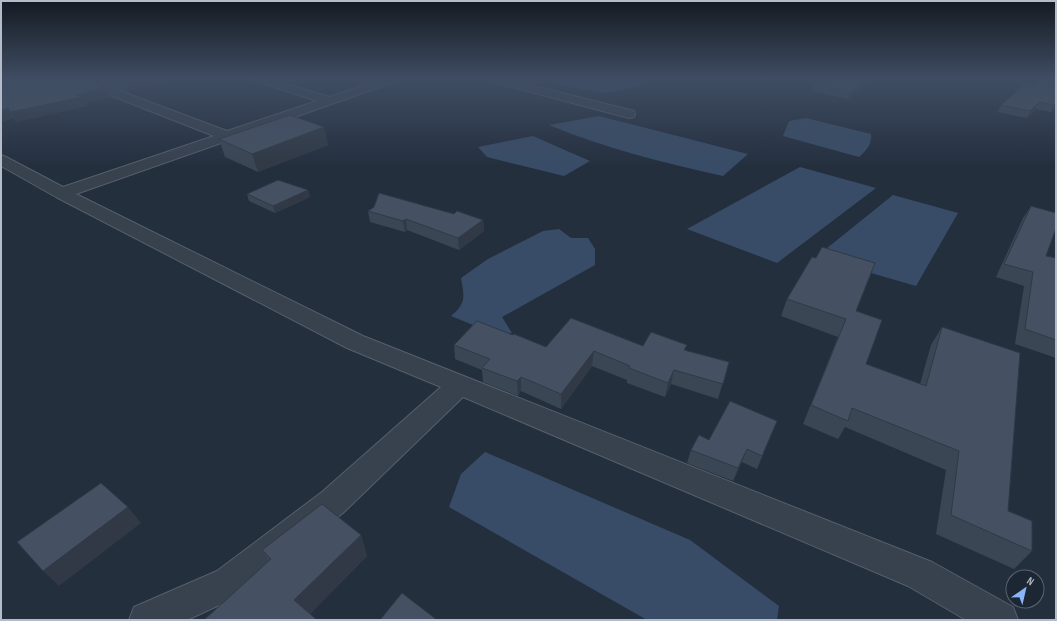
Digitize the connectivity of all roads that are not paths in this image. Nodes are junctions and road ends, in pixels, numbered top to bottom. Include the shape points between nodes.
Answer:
1 (154, 108) edge
2 (309, 108) edge
3 (606, 108) edge
4 (629, 114) dead end
5 (227, 136) junction
6 (1, 160) edge
7 (62, 193) junction
8 (460, 384) junction
9 (147, 620) edge
10 (1000, 620) edge

1 - 5 street
2 - 5 street
3 - 4 street
5 - 7 street
6 - 7 street
7 - 8 street via 355,342
8 - 9 street via 334,502 229,583
8 - 10 street via 920,574

